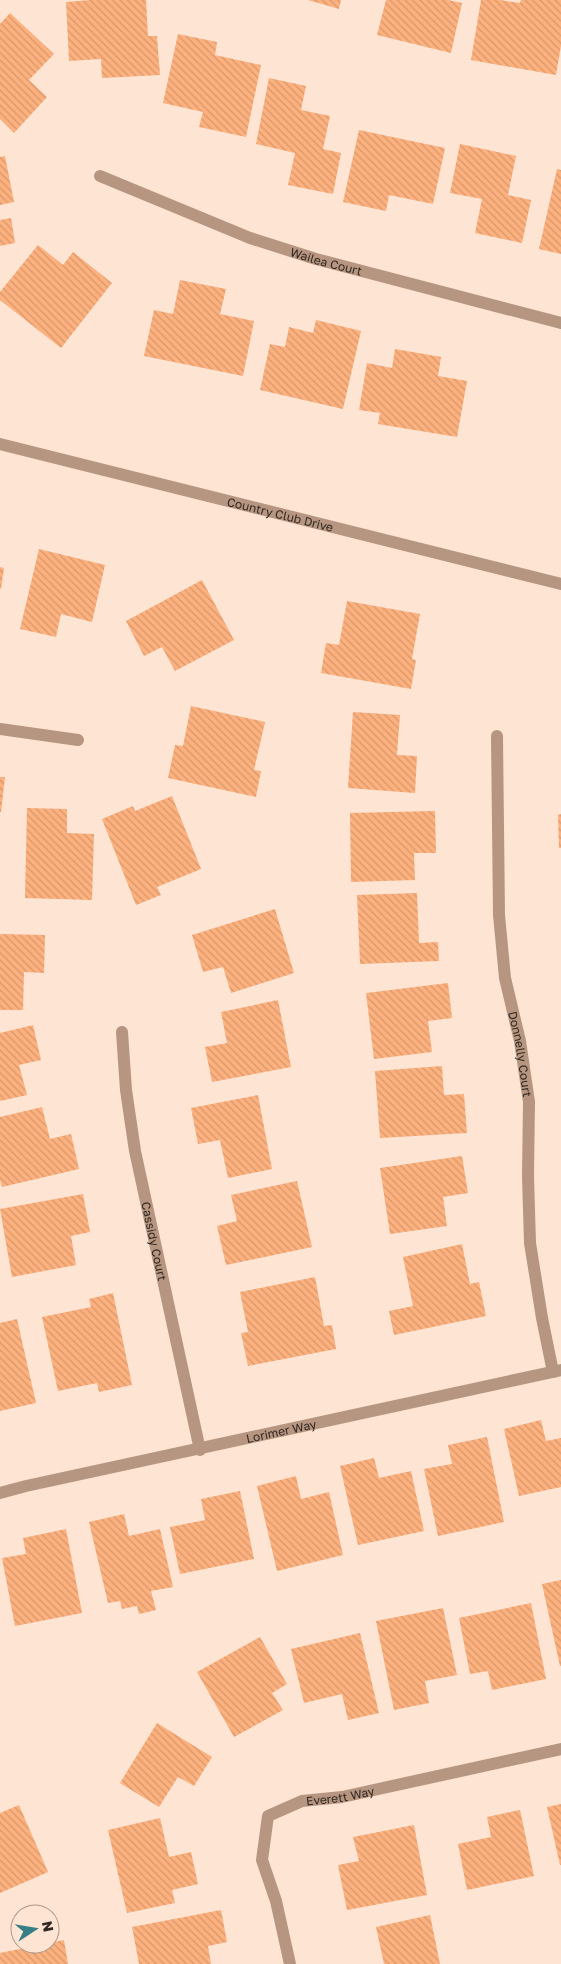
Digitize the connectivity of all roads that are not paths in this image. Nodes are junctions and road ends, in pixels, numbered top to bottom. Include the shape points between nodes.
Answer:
1 (100, 176) dead end
2 (561, 323) edge
3 (0, 444) edge
4 (561, 584) edge
5 (0, 729) edge
6 (497, 736) dead end
7 (78, 740) dead end
8 (122, 1032) dead end
9 (557, 1371) edge
10 (200, 1450) junction
11 (0, 1493) edge
12 (561, 1749) edge
13 (290, 1964) edge

1 - 2 street, Wailea Court via 250,238 316,259
3 - 4 street, Country Club Drive
5 - 7 street
6 - 9 street, Donnelly Court via 499,915 505,978 520,1041 529,1102 530,1244 542,1318
8 - 10 street, Cassidy Court via 135,1151
9 - 10 street, Lorimer Way
10 - 11 street, Lorimer Way
12 - 13 street, Everett Way via 342,1797 302,1801 268,1816 262,1860 276,1901

